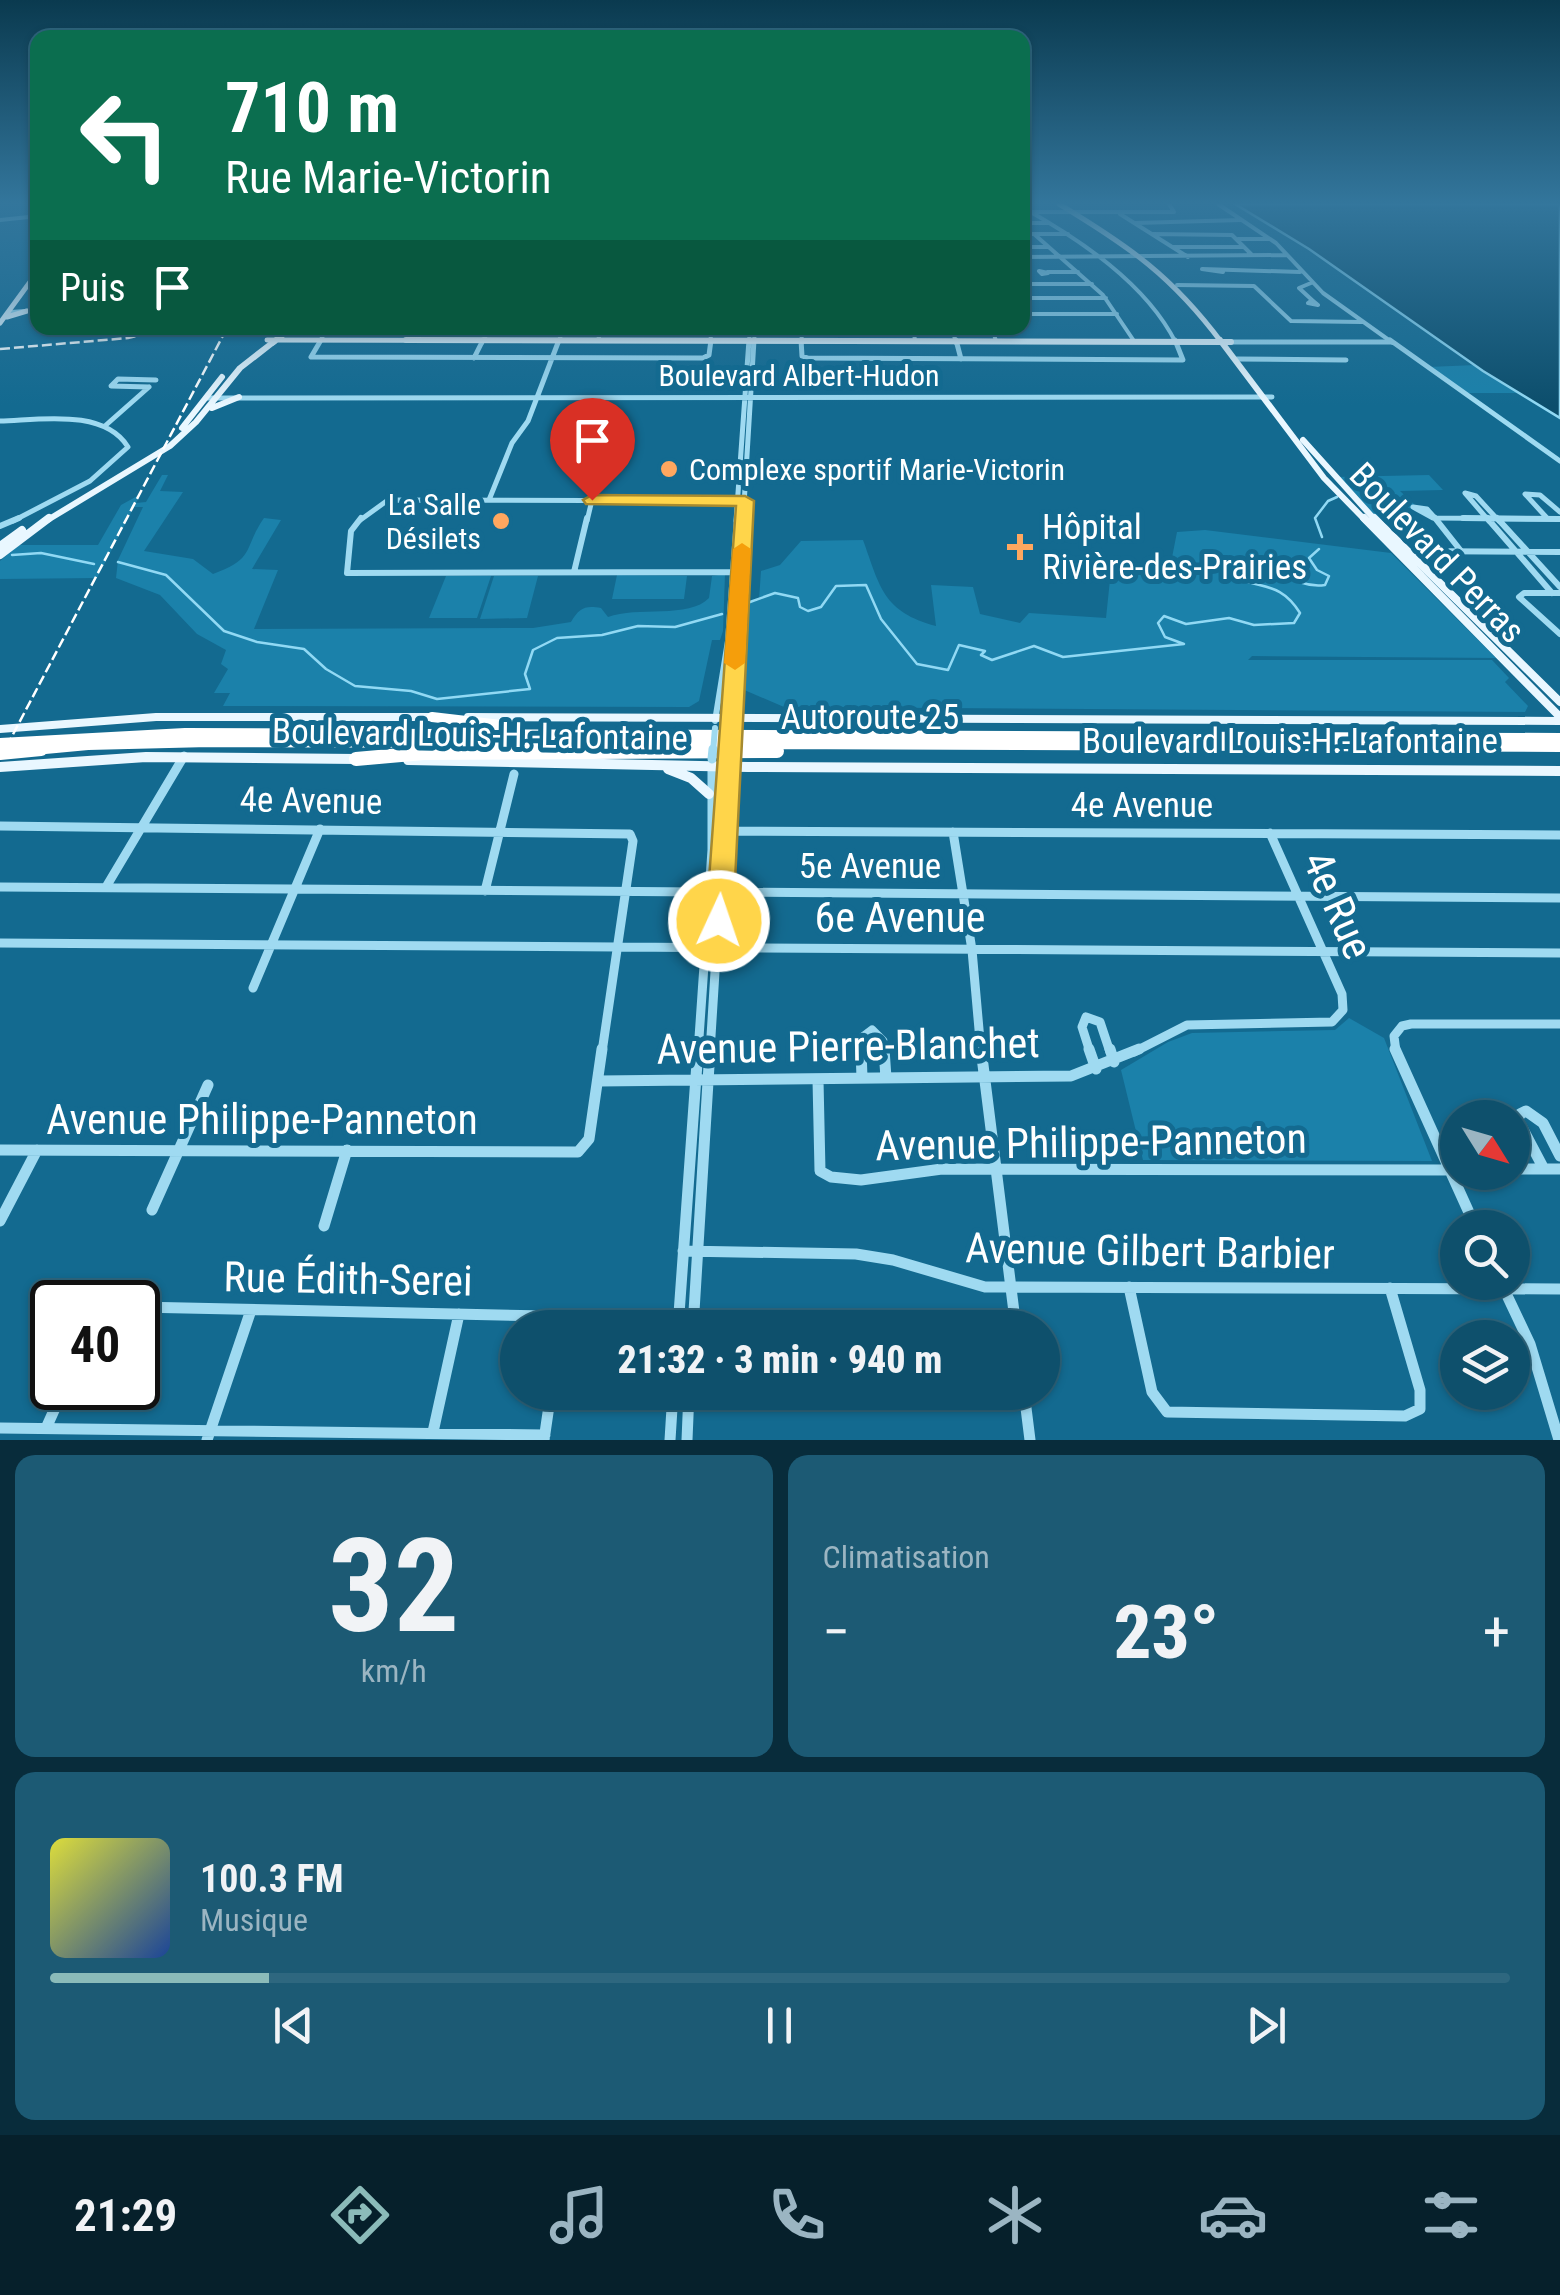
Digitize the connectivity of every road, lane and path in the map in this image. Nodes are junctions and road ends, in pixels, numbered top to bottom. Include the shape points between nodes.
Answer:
1 (1113, 271) edge
2 (1163, 271) edge
3 (1048, 272) dead end
4 (1079, 272) joint
5 (1223, 272) dead end
6 (1246, 272) joint
7 (1300, 272) joint
8 (30, 283) edge
9 (1311, 283) junction
10 (1030, 284) edge
11 (1092, 284) junction
12 (1180, 285) junction
13 (1030, 298) edge
14 (1106, 298) junction
15 (1312, 300) dead end
16 (18, 302) junction
17 (28, 310) joint
18 (4, 314) edge
19 (1030, 314) edge
20 (1118, 314) junction
21 (1366, 322) junction
22 (278, 335) edge
23 (486, 335) edge
24 (561, 335) edge
25 (600, 335) edge
26 (711, 335) edge
27 (752, 335) edge
28 (801, 335) edge
29 (914, 335) edge
30 (955, 335) edge
31 (994, 335) edge
32 (274, 338) junction
33 (322, 338) junction
34 (484, 338) junction
35 (560, 338) junction
36 (599, 338) junction
37 (711, 338) junction
38 (752, 338) junction
39 (801, 339) junction
40 (915, 339) junction
41 (956, 339) junction
42 (995, 339) junction
43 (1133, 340) junction
44 (1173, 340) junction
45 (1227, 340) junction
46 (1328, 340) junction
47 (1390, 340) junction
48 (474, 358) junction
49 (552, 358) junction
50 (961, 359) junction
51 (1241, 360) junction
52 (149, 386) junction
53 (211, 397) junction
54 (240, 397) junction
55 (538, 397) junction
56 (748, 397) junction
57 (1268, 397) junction
58 (202, 416) junction
59 (0, 422) edge
60 (106, 424) junction
61 (1560, 461) edge
62 (489, 500) junction
63 (592, 500) junction
64 (741, 501) junction
65 (1560, 515) edge
66 (1485, 518) junction
67 (1498, 518) junction
68 (1547, 518) junction
69 (0, 526) edge
70 (0, 546) edge
71 (1401, 551) junction
72 (1462, 551) junction
73 (1514, 552) junction
74 (1528, 552) junction
75 (1560, 552) edge
76 (0, 555) edge
77 (574, 572) junction
78 (736, 572) junction
79 (1557, 591) edge
80 (1560, 634) edge
81 (1560, 702) edge
82 (432, 717) junction
83 (1560, 719) edge
84 (715, 723) junction
85 (731, 723) junction
86 (0, 729) edge
87 (603, 734) junction
88 (1560, 738) edge
89 (0, 743) edge
90 (856, 744) junction
91 (1560, 747) edge
92 (0, 753) edge
93 (184, 756) junction
94 (356, 759) junction
95 (712, 763) junction
96 (728, 763) junction
97 (661, 766) junction
98 (0, 767) edge
99 (1560, 771) edge
100 (514, 774) dead end
101 (709, 794) junction
102 (0, 826) edge
103 (142, 827) junction
104 (320, 829) junction
105 (500, 830) junction
106 (724, 831) junction
107 (953, 832) junction
108 (1270, 833) junction
109 (1560, 835) edge
110 (0, 887) edge
111 (106, 888) junction
112 (295, 889) junction
113 (485, 891) junction
114 (627, 892) junction
115 (709, 893) junction
116 (721, 893) junction
117 (963, 894) junction
118 (1299, 896) junction
119 (1560, 898) edge
120 (0, 943) edge
121 (271, 945) junction
122 (618, 948) junction
123 (711, 948) junction
124 (972, 950) junction
125 (1323, 952) junction
126 (1560, 953) edge
127 (253, 988) dead end
128 (1344, 1005) joint
129 (1560, 1024) edge
130 (1114, 1062) junction
131 (1096, 1069) junction
132 (862, 1078) junction
133 (886, 1078) junction
134 (983, 1078) junction
135 (818, 1080) junction
136 (599, 1081) junction
137 (696, 1081) junction
138 (709, 1081) junction
139 (208, 1084) dead end
140 (1440, 1142) edge
141 (0, 1150) edge
142 (38, 1150) junction
143 (178, 1150) junction
144 (346, 1150) junction
145 (1560, 1156) edge
146 (1530, 1168) edge
147 (1544, 1168) junction
148 (1560, 1168) edge
149 (995, 1170) junction
150 (1440, 1170) edge
151 (152, 1210) dead end
152 (0, 1222) edge
153 (324, 1226) dead end
154 (683, 1251) junction
155 (698, 1251) junction
156 (1530, 1286) edge
157 (1011, 1287) junction
158 (1130, 1287) junction
159 (1440, 1287) edge
160 (1390, 1288) junction
161 (1560, 1288) edge
162 (1509, 1300) edge
163 (160, 1308) edge
164 (251, 1310) junction
165 (679, 1310) edge
166 (694, 1310) edge
167 (1014, 1310) edge
168 (459, 1314) junction
169 (500, 1315) edge
170 (54, 1410) edge
171 (548, 1410) edge
172 (672, 1410) edge
173 (689, 1410) edge
174 (1026, 1410) edge
175 (47, 1426) junction
176 (0, 1428) edge
177 (433, 1432) junction
178 (209, 1435) edge
179 (544, 1437) edge
180 (670, 1440) edge
181 (687, 1440) edge
182 (1030, 1440) edge
183 (1559, 1440) edge

1 - 44 street
2 - 12 main road, Boulevard Perras
3 - 4 street
4 - 11 street
5 - 6 street
6 - 7 street
7 - 9 street
8 - 16 main road
9 - 15 street via 1299,288
9 - 21 street
10 - 11 street
11 - 14 street
12 - 21 street via 1258,287 1294,322
12 - 45 main road, Boulevard Perras
13 - 14 street
14 - 20 street
16 - 17 main road
16 - 18 main road
16 - 18 main road
17 - 18 main road
19 - 20 street
20 - 43 street
21 - 47 street
22 - 32 main road
23 - 34 street
24 - 35 street
25 - 36 street
26 - 37 street
27 - 38 street
28 - 39 street
29 - 40 street
30 - 41 street
31 - 42 street
32 - 33 main road
32 - 53 main road via 231,368
33 - 34 main road
33 - 48 street via 310,356
34 - 35 main road
34 - 48 street
35 - 36 main road
35 - 49 street
36 - 37 main road
37 - 38 main road
37 - 49 street via 708,356
38 - 39 main road
38 - 56 street
39 - 40 main road
39 - 50 street via 803,358
40 - 41 main road
41 - 42 main road
41 - 50 street
42 - 43 main road
43 - 44 main road
44 - 45 main road
44 - 50 street via 1183,360
45 - 46 street
45 - 51 main road, Boulevard Perras
46 - 47 street
46 - 51 street via 1346,360
47 - 61 street
48 - 49 street
49 - 55 street
51 - 57 main road, Boulevard Perras
52 - 52 street via 156,380 110,386
52 - 60 street
53 - 54 street, Boulevard Albert-Hudon
53 - 58 main road
53 - 70 main road via 162,445
54 - 55 street, Boulevard Albert-Hudon
54 - 58 main road
55 - 56 street, Boulevard Albert-Hudon
55 - 62 street
56 - 57 street, Boulevard Albert-Hudon
56 - 64 street
57 - 71 main road, Boulevard Perras via 1321,469
58 - 76 main road via 160,452
59 - 60 street
60 - 69 street via 128,445 120,460 40,510
62 - 63 street
62 - 77 street via 388,500 375,506 350,531 347,573
63 - 64 street
63 - 77 street
64 - 78 street
65 - 68 street
65 - 68 street via 1540,495 1525,494
66 - 67 street
66 - 67 street via 1464,493
66 - 72 street via 1434,518
66 - 73 street
67 - 68 street
67 - 74 street
71 - 72 street
71 - 81 main road, Boulevard Perras
71 - 83 main road, Boulevard Perras
72 - 73 street
73 - 74 street
73 - 79 street
74 - 75 street
74 - 79 street
77 - 78 street
78 - 84 street
78 - 85 street
79 - 80 street via 1518,596
82 - 84 main road, Boulevard Louis-H.-Lafontaine
82 - 86 main road, Boulevard Louis-H.-Lafontaine via 143,717
82 - 87 highway
83 - 85 main road, Boulevard Louis-H.-Lafontaine
84 - 85 main road, Boulevard Louis-H.-Lafontaine
84 - 95 street, bridge
85 - 96 street, bridge
87 - 88 highway, Autoroute 25
87 - 89 highway, Autoroute 25 via 144,733
90 - 91 highway, Autoroute 25
90 - 92 highway, Autoroute 25 via 140,742
90 - 94 highway
93 - 94 main road, Boulevard Louis-H.-Lafontaine
93 - 98 main road, Boulevard Louis-H.-Lafontaine
93 - 103 street
94 - 97 main road, Boulevard Louis-H.-Lafontaine
95 - 96 main road, Boulevard Louis-H.-Lafontaine
95 - 97 main road, Boulevard Louis-H.-Lafontaine
95 - 101 street
96 - 99 main road, Boulevard Louis-H.-Lafontaine
96 - 106 street
97 - 101 main road via 692,778
100 - 105 street
101 - 115 street
102 - 103 street, 4e Avenue
103 - 104 street, 4e Avenue
103 - 111 street
104 - 105 street, 4e Avenue
104 - 112 street
105 - 113 street
105 - 114 street, 4e Avenue via 630,834
106 - 107 street, 4e Avenue
106 - 116 street
107 - 108 street, 4e Avenue
107 - 117 street
108 - 109 street, 4e Avenue
108 - 118 street, 4e Rue
110 - 111 street, 5e Avenue
111 - 112 street, 5e Avenue
112 - 113 street, 5e Avenue
112 - 121 street
113 - 114 street, 5e Avenue
114 - 115 street, 5e Avenue
114 - 122 street
115 - 116 street, 5e Avenue
115 - 123 street
116 - 117 street, 5e Avenue
116 - 123 street
117 - 118 street, 5e Avenue
117 - 124 street
118 - 119 street, 5e Avenue
118 - 125 street, 4e Rue
120 - 121 street, 6e Avenue
121 - 122 street, 6e Avenue
121 - 127 street
122 - 123 street, 6e Avenue
122 - 136 street
123 - 124 street, 6e Avenue
123 - 137 street
123 - 138 street
124 - 125 street, 6e Avenue
124 - 134 street
125 - 126 street, 6e Avenue
125 - 128 street, 4e Rue
128 - 130 street, Avenue Pierre-Blanchet via 1337,1020 1325,1023 1187,1025
129 - 140 street via 1402,1026 1394,1036 1396,1055
130 - 131 street, Avenue Pierre-Blanchet
130 - 131 street, Avenue Pierre-Blanchet via 1100,1022 1086,1016 1082,1027
131 - 134 street, Avenue Pierre-Blanchet
132 - 133 street, Avenue Pierre-Blanchet
132 - 133 street via 860,1039 872,1030 883,1041
132 - 135 street, Avenue Pierre-Blanchet
133 - 134 street, Avenue Pierre-Blanchet
134 - 149 street
135 - 138 street, Avenue Pierre-Blanchet
135 - 149 street, Avenue Philippe-Panneton via 824,1176
136 - 137 street, Avenue Pierre-Blanchet
136 - 144 street, Avenue Philippe-Panneton via 583,1150
137 - 138 street, Avenue Pierre-Blanchet
137 - 154 street
138 - 155 street
139 - 143 street
141 - 142 street, Avenue Philippe-Panneton
142 - 143 street, Avenue Philippe-Panneton
142 - 152 street
143 - 144 street, Avenue Philippe-Panneton
143 - 151 street
144 - 153 street
145 - 147 street via 1535,1114 1520,1114
146 - 147 street
147 - 148 street
149 - 150 street, Avenue Philippe-Panneton
149 - 157 street
154 - 155 street, Avenue Gilbert Barbier
154 - 165 street
155 - 157 street, Avenue Gilbert Barbier via 854,1254 962,1284
155 - 166 street
156 - 161 street, Avenue Gilbert Barbier
157 - 158 street, Avenue Gilbert Barbier
157 - 167 street
158 - 160 street, Avenue Gilbert Barbier
158 - 160 street via 1152,1392 1167,1412 1405,1416 1420,1409 1420,1390
159 - 160 street, Avenue Gilbert Barbier
162 - 183 street
163 - 164 street, Rue Édith-Serei
164 - 168 street, Rue Édith-Serei
164 - 178 street
168 - 169 street, Rue Édith-Serei
168 - 177 street
170 - 175 street
171 - 179 street
172 - 180 street
173 - 181 street
174 - 182 street
175 - 176 street
175 - 178 street
177 - 178 street
177 - 179 street

